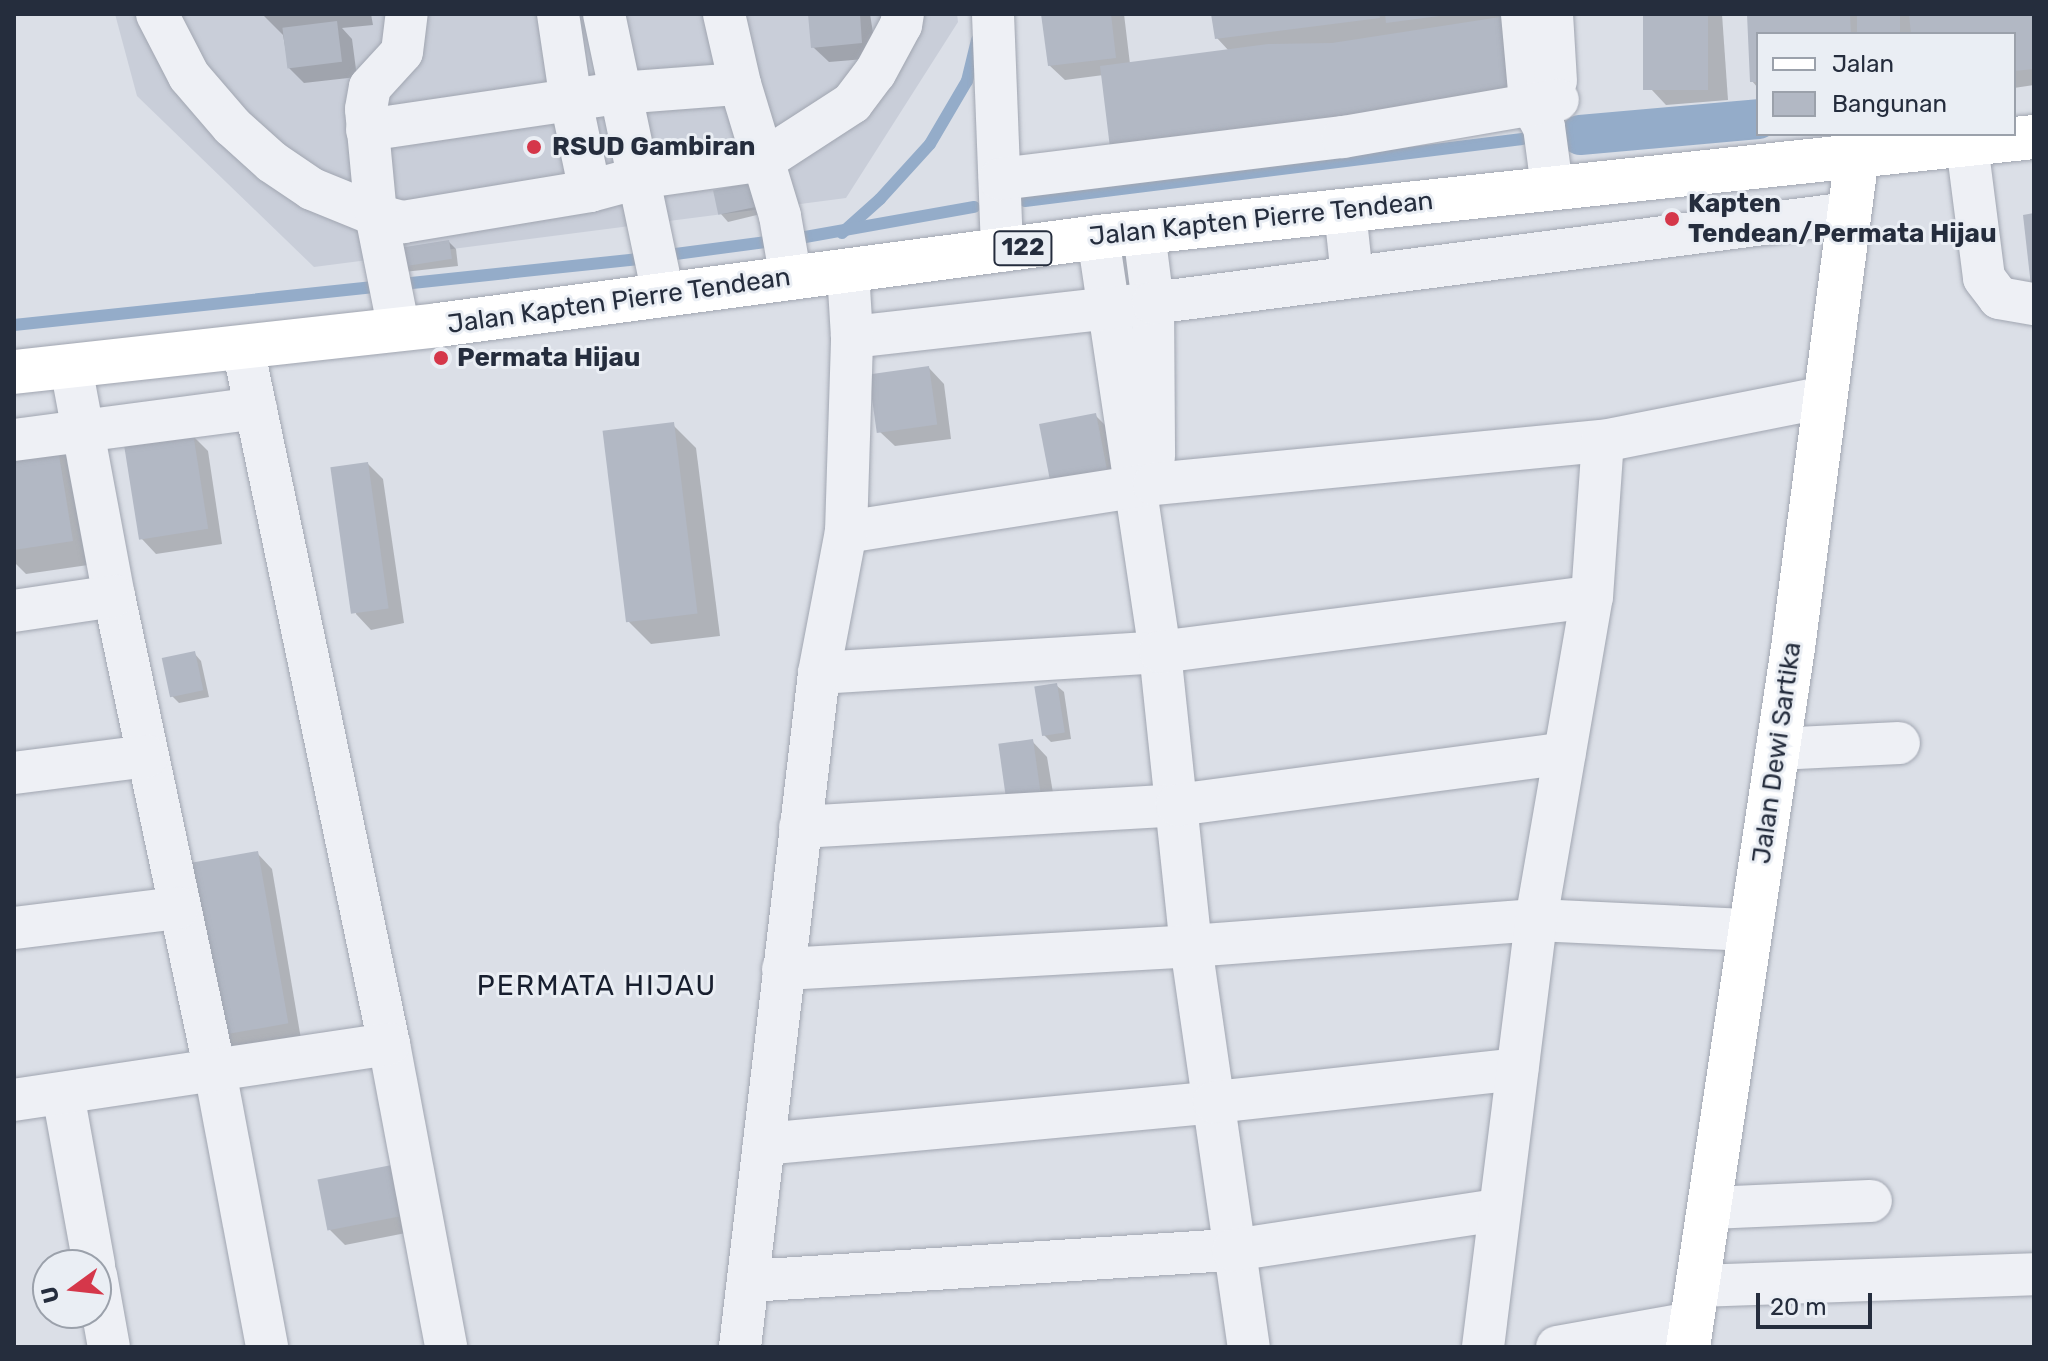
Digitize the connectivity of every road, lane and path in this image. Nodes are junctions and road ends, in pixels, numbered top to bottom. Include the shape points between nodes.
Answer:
1 (157, 14) edge
2 (407, 14) edge
3 (558, 14) edge
4 (604, 14) edge
5 (724, 14) edge
6 (903, 14) edge
7 (993, 14) edge
8 (1522, 14) edge
9 (1552, 14) edge
10 (740, 84) junction
11 (619, 93) junction
12 (571, 101) junction
13 (1544, 110) junction
14 (367, 130) junction
15 (2034, 137) edge
16 (1967, 145) junction
17 (1857, 157) junction
18 (764, 160) junction
19 (1762, 168) junction
20 (638, 178) junction
21 (1000, 179) junction
22 (1552, 187) junction
23 (590, 191) junction
24 (1345, 211) junction
25 (1849, 213) junction
26 (376, 215) junction
27 (1774, 222) junction
28 (1144, 233) junction
29 (1098, 237) junction
30 (1002, 251) junction
31 (656, 261) junction
32 (848, 271) junction
33 (1352, 277) junction
34 (791, 279) junction
35 (393, 298) junction
36 (1153, 303) junction
37 (2033, 304) edge
38 (1110, 305) junction
39 (852, 337) junction
40 (243, 348) junction
41 (71, 367) junction
42 (14, 372) edge
43 (1825, 397) junction
44 (256, 408) junction
45 (83, 432) junction
46 (14, 440) edge
47 (1603, 441) junction
48 (1143, 496) junction
49 (846, 532) junction
50 (114, 596) junction
51 (1592, 597) junction
52 (14, 611) edge
53 (1160, 652) junction
54 (819, 673) junction
55 (1899, 743) dead end
56 (1777, 749) junction
57 (1565, 753) junction
58 (147, 756) junction
59 (14, 773) edge
60 (1177, 805) junction
61 (800, 827) junction
62 (178, 908) junction
63 (1536, 920) junction
64 (14, 928) edge
65 (1751, 930) junction
66 (1191, 946) junction
67 (783, 969) junction
68 (389, 1044) junction
69 (1517, 1069) junction
70 (215, 1071) junction
71 (63, 1094) junction
72 (14, 1100) edge
73 (1214, 1102) junction
74 (764, 1144) junction
75 (1871, 1201) dead end
76 (1709, 1208) junction
77 (1499, 1210) junction
78 (91, 1249) edge
79 (1233, 1250) junction
80 (2034, 1274) edge
81 (749, 1281) junction
82 (1692, 1319) edge
83 (267, 1347) edge
84 (446, 1347) edge
85 (740, 1347) edge
86 (1249, 1347) edge
87 (1483, 1347) edge
88 (1557, 1347) edge

1 - 26 street via 189,76 232,126 312,189
2 - 14 street via 402,52 370,87
3 - 12 street
4 - 11 street
5 - 10 street
6 - 18 street via 875,73 852,103
7 - 21 street
8 - 13 street
9 - 13 street
10 - 11 street
10 - 18 street
11 - 12 street
11 - 20 street
12 - 14 street
12 - 23 street
13 - 21 street
13 - 22 street
14 - 26 street
15 - 16 main road, Jalan Kapten Pierre Tendean / 122
16 - 17 main road, Jalan Kapten Pierre Tendean / 122
16 - 37 street via 1984,278 1999,298
17 - 19 main road, Jalan Kapten Pierre Tendean / 122
17 - 25 main road, Jalan Dewi Sartika
18 - 20 street
18 - 34 street
19 - 22 main road, Jalan Kapten Pierre Tendean / 122
19 - 27 street
20 - 23 street
20 - 31 street
21 - 30 street
22 - 24 main road, Jalan Kapten Pierre Tendean / 122
23 - 26 street via 403,222
24 - 28 main road, Jalan Kapten Pierre Tendean / 122
24 - 33 street
25 - 27 street
25 - 43 main road, Jalan Dewi Sartika
26 - 35 street
27 - 33 street
28 - 29 main road, Jalan Kapten Pierre Tendean / 122
28 - 36 street
29 - 30 main road, Jalan Kapten Pierre Tendean / 122
29 - 38 street
30 - 32 main road, Jalan Kapten Pierre Tendean / 122
31 - 34 main road, Jalan Kapten Pierre Tendean / 122
31 - 35 main road, Jalan Kapten Pierre Tendean / 122
32 - 34 main road, Jalan Kapten Pierre Tendean / 122
32 - 39 street
33 - 36 street
35 - 40 main road, Jalan Kapten Pierre Tendean / 122
36 - 38 street
36 - 48 street
38 - 39 street
38 - 48 street
39 - 49 street
40 - 41 main road, Jalan Kapten Pierre Tendean / 122
40 - 44 street
41 - 42 main road, Jalan Kapten Pierre Tendean / 122
41 - 45 street
43 - 47 street
43 - 56 main road, Jalan Dewi Sartika
44 - 45 street
44 - 68 street
45 - 46 street
45 - 50 street
47 - 48 street
47 - 51 street
48 - 49 street
48 - 53 street
49 - 54 street
50 - 52 street
50 - 58 street
51 - 53 street
51 - 57 street
53 - 54 street
53 - 60 street
54 - 61 street
55 - 56 street
56 - 65 main road, Jalan Dewi Sartika
57 - 60 street
57 - 63 street
58 - 59 street
58 - 62 street
60 - 61 street
60 - 66 street
61 - 67 street
62 - 64 street
62 - 70 street
63 - 65 street
63 - 66 street
63 - 69 street
65 - 76 main road, Jalan Dewi Sartika
66 - 67 street
66 - 73 street
67 - 74 street
68 - 70 street
68 - 84 street
69 - 73 street
69 - 77 street
70 - 71 street
70 - 83 street
71 - 72 street
71 - 78 street
73 - 74 street
73 - 79 street
74 - 81 street
75 - 76 street
76 - 82 main road, Jalan Dewi Sartika
77 - 79 street
77 - 87 street
79 - 81 street
79 - 86 street
80 - 82 street
81 - 85 street
82 - 88 street

